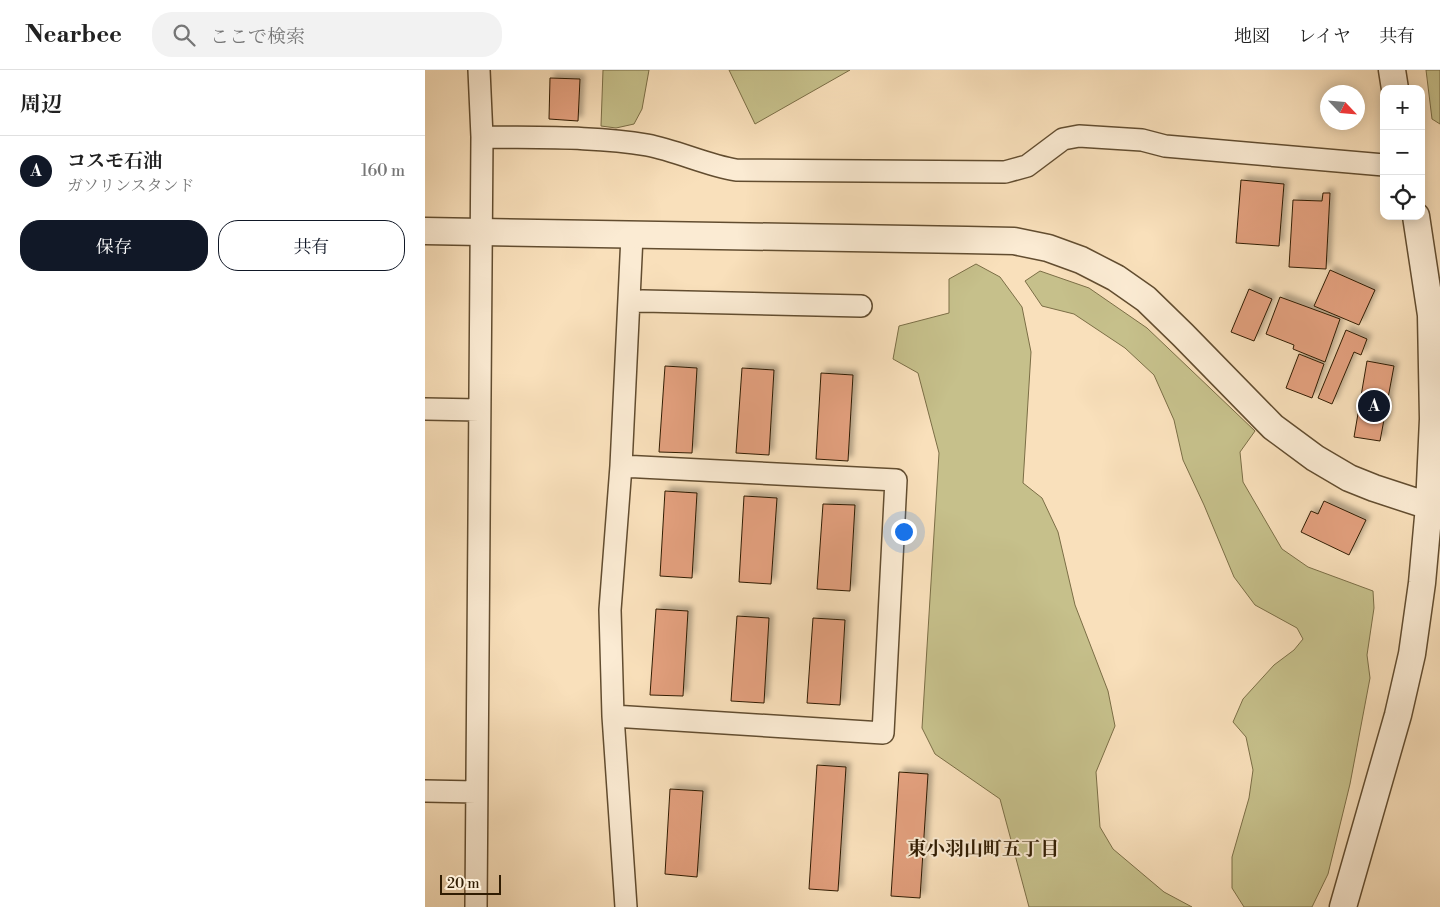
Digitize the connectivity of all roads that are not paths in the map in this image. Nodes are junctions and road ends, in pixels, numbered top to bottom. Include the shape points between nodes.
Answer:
1 (479, 70) edge
2 (1392, 70) edge
3 (1394, 85) edge
4 (482, 137) junction
5 (1380, 165) edge
6 (1417, 220) edge
7 (425, 232) edge
8 (480, 232) junction
9 (632, 236) junction
10 (629, 302) junction
11 (861, 306) dead end
12 (425, 409) edge
13 (479, 410) junction
14 (621, 466) junction
15 (1429, 506) junction
16 (613, 716) junction
17 (425, 791) edge
18 (476, 792) junction
19 (475, 907) edge
20 (626, 907) edge
21 (1343, 907) edge

1 - 4 street
2 - 3 street
4 - 5 street via 618,141 649,146 736,170 1005,172 1027,166 1063,139 1079,136
4 - 8 street
6 - 15 street via 1431,316 1433,419
7 - 8 street
8 - 9 street
8 - 13 street
9 - 10 street
9 - 15 street via 986,240 1015,241 1048,248 1116,278 1146,299 1273,428 1315,458 1349,478
10 - 11 street
10 - 14 street
12 - 13 street
13 - 18 street
14 - 16 street via 610,610
14 - 16 street via 896,480 883,733
15 - 21 street via 1412,654 1398,716
16 - 20 street
17 - 18 street
18 - 19 street

